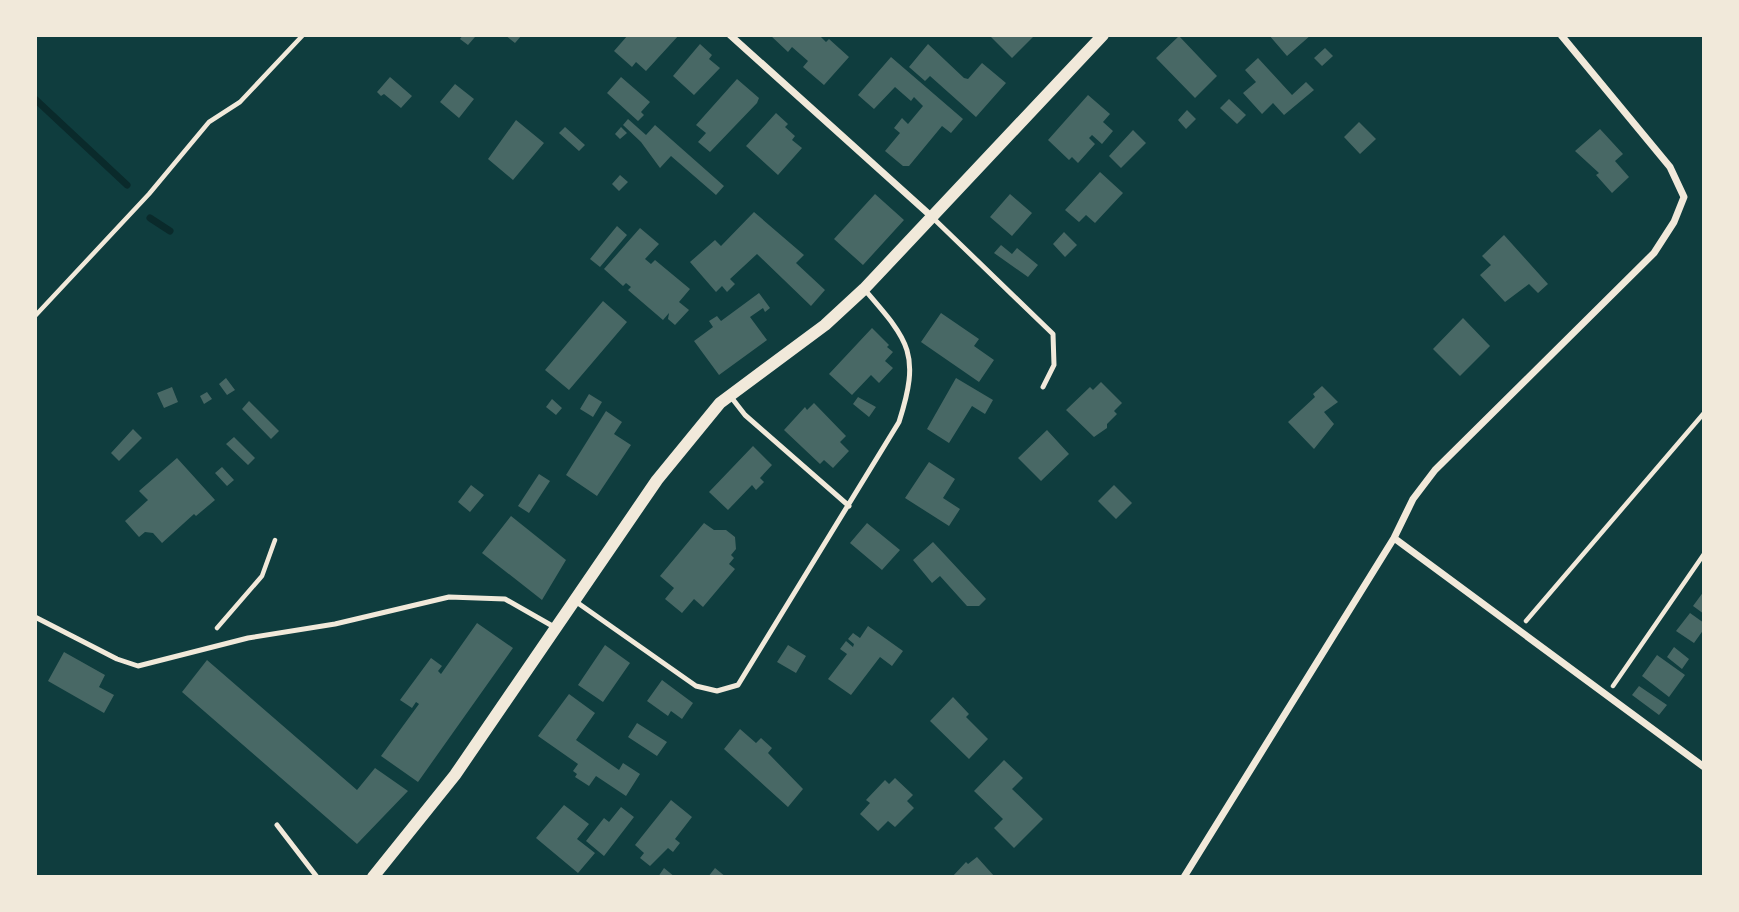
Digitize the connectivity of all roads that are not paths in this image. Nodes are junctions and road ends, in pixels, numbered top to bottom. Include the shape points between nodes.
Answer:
1 (730, 35) edge
2 (1103, 35) edge
3 (1561, 35) edge
4 (931, 216) junction
5 (864, 289) junction
6 (1044, 387) dead end
7 (730, 395) junction
8 (849, 506) junction
9 (1394, 538) junction
10 (575, 601) junction
11 (35, 617) edge
12 (556, 628) junction
13 (1704, 767) edge
14 (277, 825) dead end
15 (317, 877) edge
16 (373, 877) edge
17 (1184, 877) edge

1 - 4 street
2 - 4 street
3 - 9 street via 1670,167 1684,197 1654,253 1435,470 1413,499
4 - 5 street
4 - 6 lane via 1053,334 1054,365
5 - 7 street via 825,325
5 - 8 lane via 902,333 910,356 910,387 899,422
7 - 8 lane via 745,415
7 - 10 street via 657,480
8 - 10 lane via 738,685 717,691 696,686
9 - 13 street
9 - 17 street
10 - 12 street
11 - 12 lane via 138,666 248,638 335,624 449,597 505,599
12 - 16 street via 455,775
14 - 15 lane

